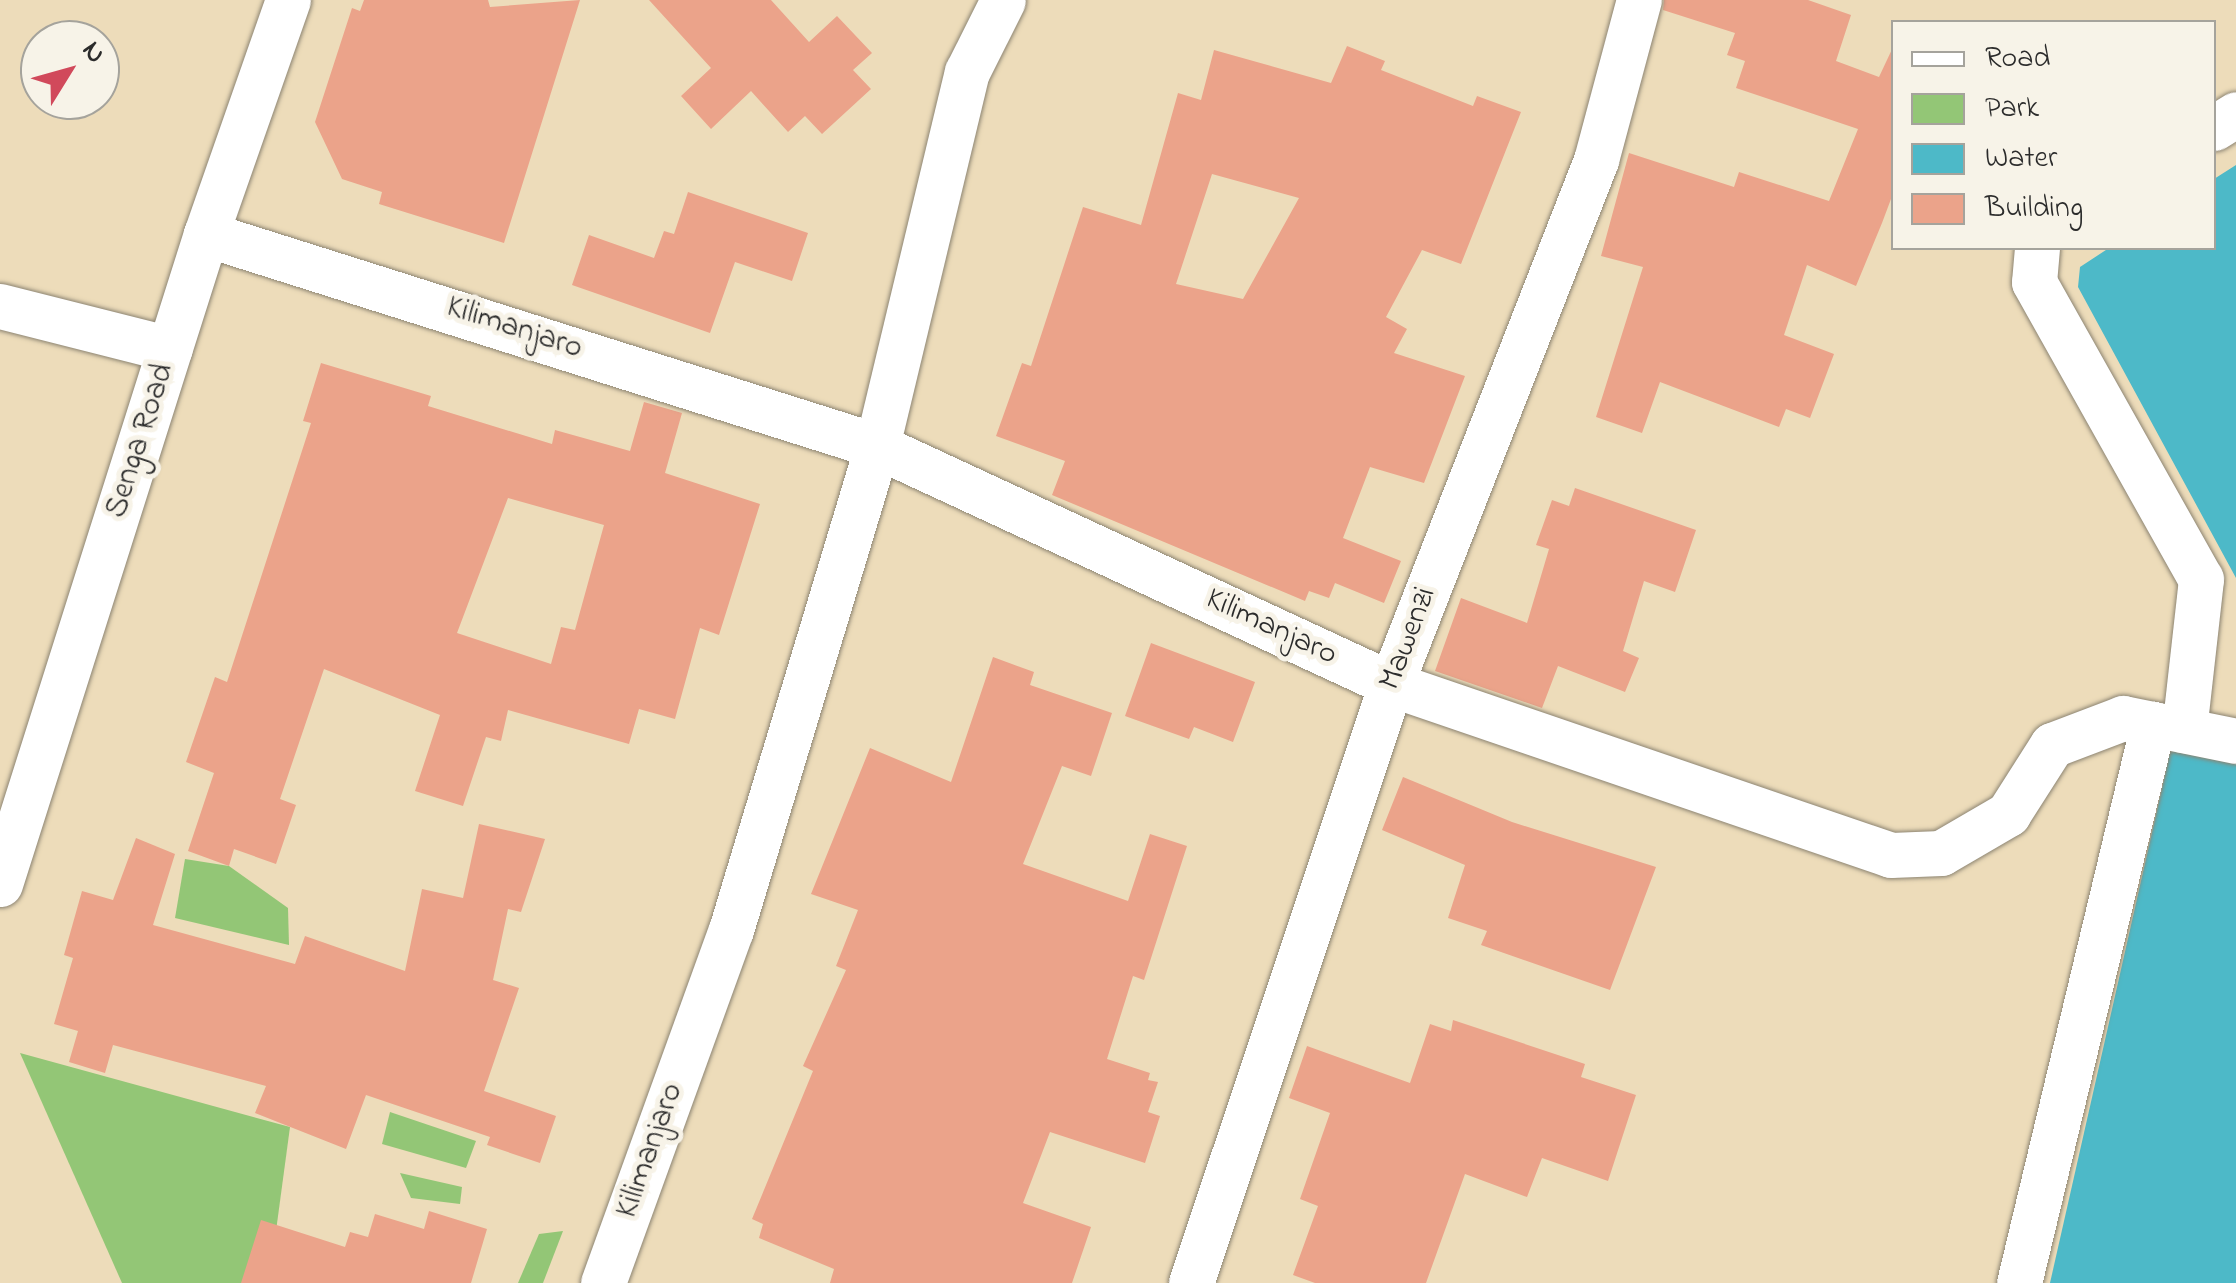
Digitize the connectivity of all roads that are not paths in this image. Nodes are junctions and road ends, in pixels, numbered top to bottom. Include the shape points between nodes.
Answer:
1 (288, 0) edge
2 (1003, 0) edge
3 (1638, 0) edge
4 (206, 234) junction
5 (2037, 250) edge
6 (0, 306) edge
7 (170, 349) junction
8 (876, 446) junction
9 (1392, 684) junction
10 (2168, 727) junction
11 (2236, 740) edge
12 (0, 884) edge
13 (603, 1283) edge
14 (1191, 1283) edge
15 (2019, 1283) edge

1 - 4 street, Senga Road
2 - 8 street, Kilimanjaro via 967,72
3 - 9 street, Mawenzi via 1596,160
4 - 7 street, Senga Road
4 - 8 street, Kilimanjaro
5 - 10 street via 2034,282 2202,579
6 - 7 street
7 - 12 street, Senga Road
8 - 9 street, Kilimanjaro
8 - 13 street, Kilimanjaro via 731,930
9 - 10 street, Kilimanjaro via 1891,856 1942,853 2008,814 2052,744 2123,718
9 - 14 street, Mawenzi
10 - 11 street, Kilimanjaro
10 - 15 street

